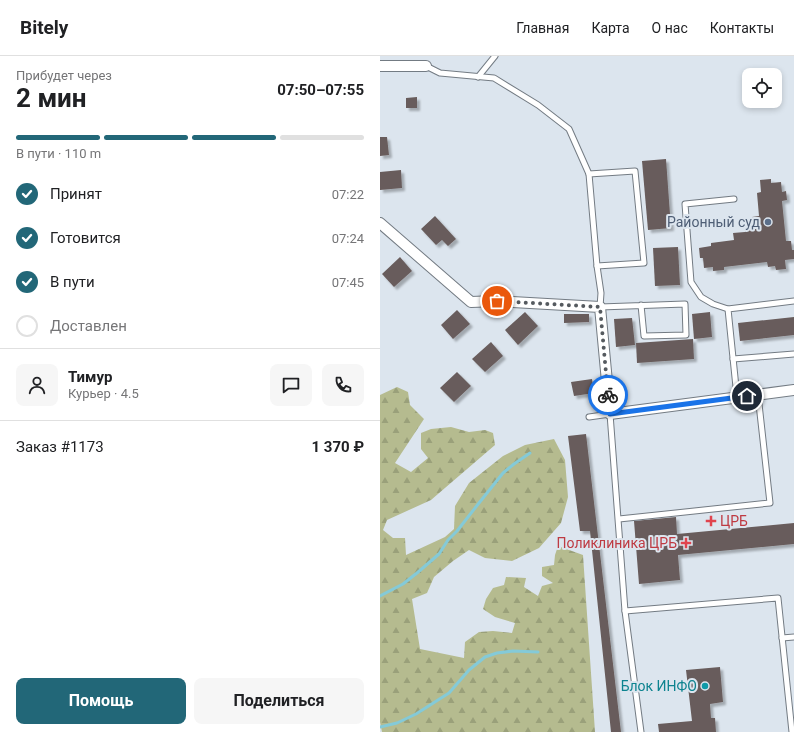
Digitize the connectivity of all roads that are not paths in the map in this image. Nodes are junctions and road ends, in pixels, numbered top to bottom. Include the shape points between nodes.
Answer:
1 (495, 56) edge
2 (380, 66) edge
3 (426, 66) joint
4 (478, 77) junction
5 (589, 174) junction
6 (734, 199) dead end
7 (380, 223) edge
8 (597, 266) junction
9 (794, 302) edge
10 (641, 305) junction
11 (600, 307) junction
12 (728, 309) junction
13 (794, 354) edge
14 (733, 359) junction
15 (794, 390) edge
16 (758, 395) junction
17 (737, 397) junction
18 (610, 414) junction
19 (589, 417) dead end
20 (619, 519) junction
21 (625, 611) junction
22 (794, 637) edge
23 (782, 638) junction
24 (640, 732) edge
25 (792, 732) edge

1 - 4 lane
2 - 3 street
3 - 4 lane via 440,72
4 - 5 lane via 494,78 538,105 569,129
5 - 8 lane
5 - 8 lane via 635,171 644,263
6 - 12 lane via 685,204 691,282 701,297
7 - 11 street via 471,302 497,301
8 - 11 lane via 601,293
9 - 12 lane
10 - 10 lane via 685,304 686,335 644,336
10 - 11 lane
11 - 18 street
12 - 14 lane
13 - 14 lane
14 - 17 lane
15 - 16 street
16 - 17 street
16 - 20 lane via 770,503
17 - 18 street
18 - 19 lane
18 - 20 lane
20 - 21 lane
21 - 23 lane via 778,598
21 - 24 lane
22 - 23 lane
23 - 25 lane

